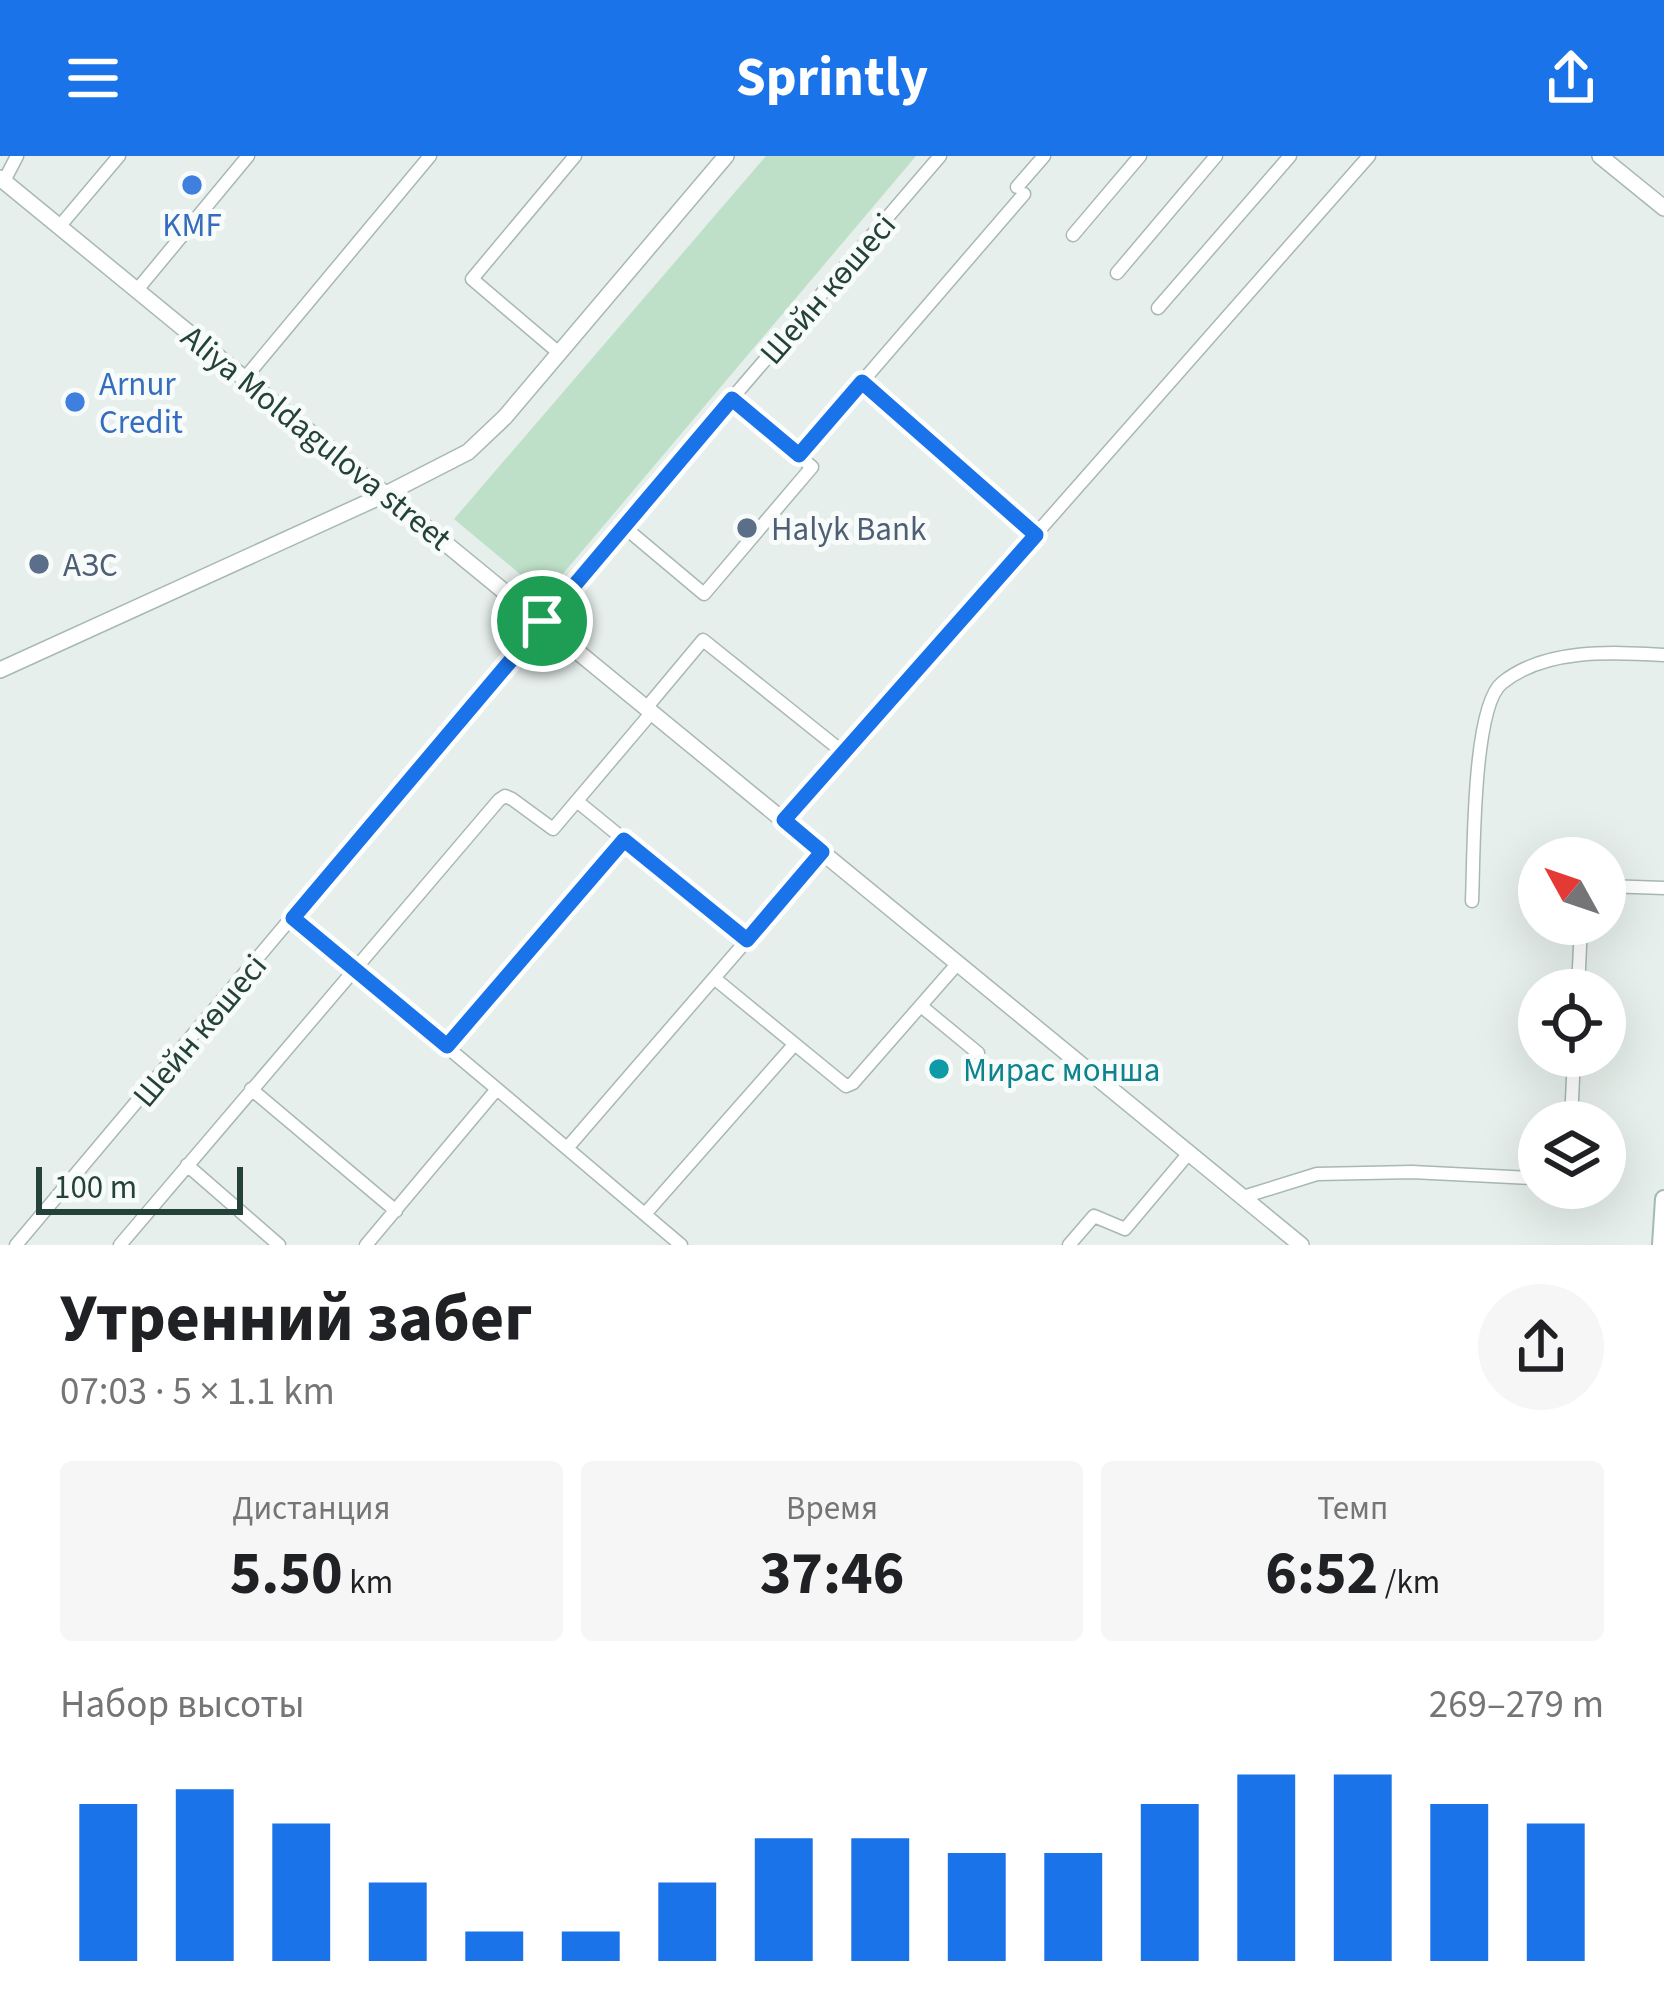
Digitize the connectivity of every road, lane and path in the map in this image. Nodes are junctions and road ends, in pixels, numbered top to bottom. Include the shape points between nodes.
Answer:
1 (16, 156) edge
2 (119, 156) edge
3 (248, 156) edge
4 (430, 156) edge
5 (575, 156) edge
6 (726, 156) edge
7 (940, 156) edge
8 (1044, 156) edge
9 (1140, 156) edge
10 (1216, 156) edge
11 (1290, 156) edge
12 (1369, 156) edge
13 (1600, 156) edge
14 (2, 180) edge
15 (1660, 207) edge
16 (59, 226) junction
17 (1073, 235) dead end
18 (1117, 273) dead end
19 (137, 290) junction
20 (1158, 308) dead end
21 (560, 352) junction
22 (245, 378) junction
23 (862, 382) junction
24 (732, 399) junction
25 (799, 455) junction
26 (386, 494) junction
27 (623, 526) junction
28 (1036, 535) junction
29 (542, 621) junction
30 (1664, 655) edge
31 (0, 670) edge
32 (649, 710) junction
33 (844, 753) junction
34 (578, 802) junction
35 (784, 820) junction
36 (624, 840) junction
37 (822, 852) junction
38 (1626, 887) edge
39 (1664, 888) edge
40 (1472, 901) dead end
41 (293, 918) junction
42 (747, 940) junction
43 (958, 963) junction
44 (353, 968) junction
45 (714, 978) junction
46 (921, 1006) junction
47 (447, 1046) junction
48 (793, 1046) junction
49 (978, 1053) dead end
50 (251, 1089) junction
51 (497, 1089) junction
52 (568, 1148) junction
53 (1189, 1153) junction
54 (188, 1166) junction
55 (1518, 1177) edge
56 (1243, 1197) junction
57 (1664, 1199) edge
58 (396, 1211) junction
59 (645, 1214) junction
60 (16, 1245) edge
61 (120, 1245) edge
62 (280, 1245) edge
63 (366, 1245) edge
64 (681, 1245) edge
65 (1069, 1245) edge
66 (1301, 1245) edge
67 (1661, 1245) edge

1 - 14 street
2 - 16 street
3 - 19 street
4 - 22 street
5 - 21 street via 472,279
6 - 21 street
7 - 24 street, Шейн көшесі
8 - 23 street
9 - 17 street
10 - 18 street
11 - 20 street
12 - 28 street
13 - 15 street
14 - 16 street, Aliya Moldagulova street
16 - 19 street, Aliya Moldagulova street
19 - 22 street, Aliya Moldagulova street
21 - 26 street via 468,452
22 - 26 street, Aliya Moldagulova street
23 - 25 street
23 - 28 street
24 - 25 street
24 - 27 street, Шейн көшесі
25 - 27 street via 812,467 704,594
26 - 29 street, Aliya Moldagulova street
26 - 31 street
27 - 29 street, Шейн көшесі
28 - 33 street
29 - 32 street, Aliya Moldagulova street
29 - 41 street, Шейн көшесі
30 - 40 street via 1551,659 1499,684 1482,718
32 - 33 street via 703,640
32 - 34 street
32 - 35 street, Aliya Moldagulova street
33 - 35 street
34 - 36 street
34 - 44 street via 553,829 512,799 499,800
35 - 37 street, Aliya Moldagulova street
36 - 42 street
36 - 47 street
37 - 42 street
37 - 43 street, Aliya Moldagulova street
38 - 39 street
41 - 44 street
41 - 60 street, Шейн көшесі
42 - 45 street
43 - 46 street
43 - 53 street, Aliya Moldagulova street
44 - 47 street
44 - 50 street
45 - 48 street
45 - 52 street
46 - 48 street via 846,1086
46 - 49 street
47 - 51 street
48 - 59 street
50 - 54 street
50 - 58 street
51 - 52 street
51 - 58 street
52 - 59 street
53 - 56 street, Aliya Moldagulova street
53 - 65 street via 1126,1229 1094,1216
54 - 61 street
54 - 62 street
55 - 56 street via 1318,1174
56 - 66 street, Aliya Moldagulova street
57 - 67 main road
58 - 63 street
59 - 64 street

